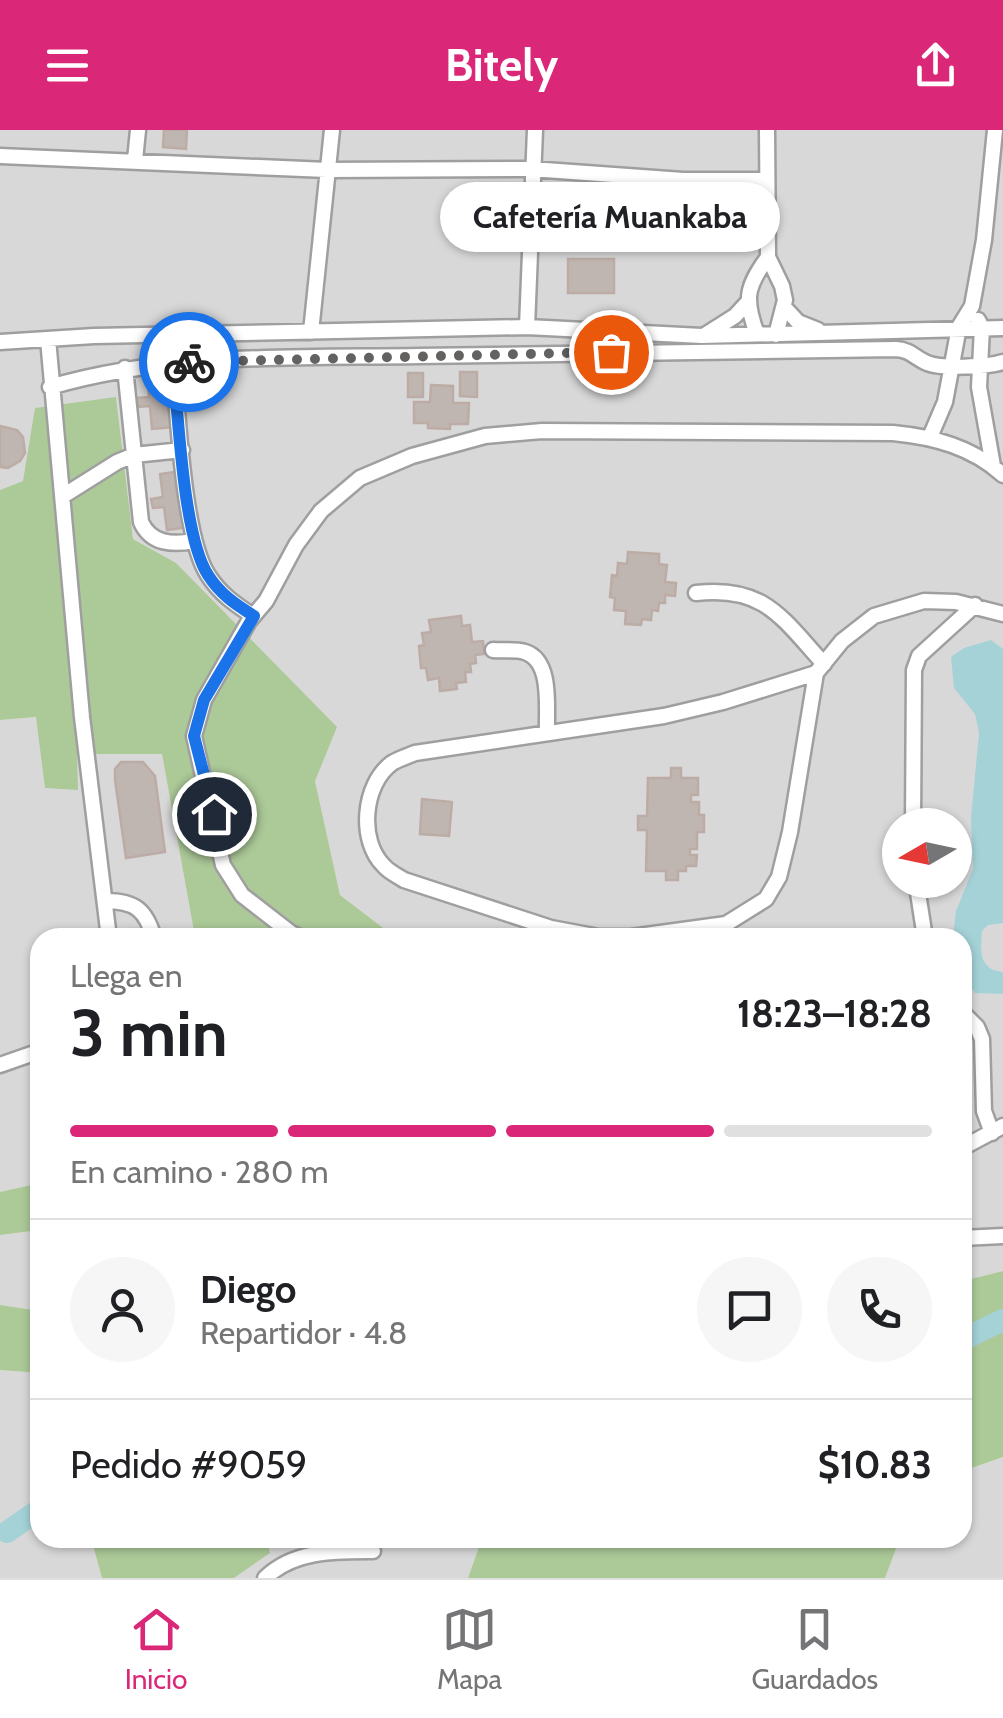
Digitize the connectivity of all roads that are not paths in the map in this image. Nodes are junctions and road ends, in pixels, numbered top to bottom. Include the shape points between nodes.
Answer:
1 (138, 130) edge
2 (332, 130) edge
3 (535, 130) edge
4 (768, 130) edge
5 (998, 141) edge
6 (0, 156) edge
7 (135, 160) junction
8 (532, 169) junction
9 (327, 170) junction
10 (767, 180) junction
11 (768, 257) junction
12 (748, 302) junction
13 (972, 306) junction
14 (785, 308) junction
15 (528, 327) junction
16 (958, 327) junction
17 (982, 328) junction
18 (1003, 328) edge
19 (311, 332) junction
20 (828, 333) junction
21 (758, 334) junction
22 (776, 335) junction
23 (702, 336) junction
24 (48, 339) junction
25 (0, 342) edge
26 (173, 362) junction
27 (1003, 362) edge
28 (953, 365) junction
29 (980, 366) junction
30 (125, 368) junction
31 (50, 387) junction
32 (930, 437) junction
33 (182, 450) junction
34 (134, 455) junction
35 (998, 470) edge
36 (63, 496) junction
37 (194, 541) junction
38 (696, 592) dead end
39 (975, 605) junction
40 (1003, 614) edge
41 (254, 616) junction
42 (493, 650) dead end
43 (820, 668) junction
44 (547, 732) junction
45 (913, 808) edge
46 (919, 898) edge
47 (106, 901) junction
48 (108, 928) edge
49 (151, 928) edge
50 (285, 928) edge
51 (552, 928) edge
52 (718, 928) edge
53 (924, 928) edge
54 (972, 1023) edge
55 (30, 1054) edge
56 (0, 1065) edge
57 (997, 1130) edge
58 (972, 1143) edge
59 (1003, 1236) edge
60 (972, 1238) edge
61 (373, 1552) dead end
62 (265, 1578) edge

1 - 7 street
2 - 9 street
3 - 8 street
4 - 10 street
5 - 13 street
6 - 7 street
7 - 9 street
8 - 9 street
8 - 10 street
8 - 15 street
9 - 19 street
10 - 11 street
11 - 12 street
11 - 14 street
12 - 21 street
12 - 23 street
13 - 16 street
13 - 17 street
14 - 20 street via 805,326
14 - 22 street
15 - 19 street
15 - 23 street
16 - 17 street
16 - 20 street
16 - 28 street
17 - 18 street
17 - 29 street
19 - 24 street
20 - 22 street
21 - 22 street
21 - 23 street
24 - 25 street
24 - 31 street
26 - 28 street via 903,349 931,364
26 - 30 street
26 - 33 street
27 - 29 street
28 - 29 street
28 - 32 street
29 - 35 street
30 - 31 street
30 - 34 street
31 - 36 street
32 - 35 street
32 - 41 street via 542,431 461,440 360,478 321,511
33 - 34 street
33 - 37 street
34 - 36 street
34 - 37 street via 147,536
36 - 47 street
37 - 41 street via 206,573 227,599
38 - 43 street via 734,590 762,601
39 - 40 street
39 - 43 street via 924,601 874,616
39 - 45 street via 919,656 914,670
41 - 50 street via 204,700 194,736 223,865 242,895
42 - 44 street via 536,658 544,674
43 - 44 street via 664,716
43 - 52 street via 779,876 766,900
44 - 51 street via 415,753 392,764 367,814 368,836 383,866 404,880
46 - 53 street
47 - 48 street
47 - 49 street via 139,908
54 - 57 street via 982,1039 984,1110
55 - 56 street
57 - 58 street
59 - 60 street
61 - 62 street via 308,1554 279,1564

